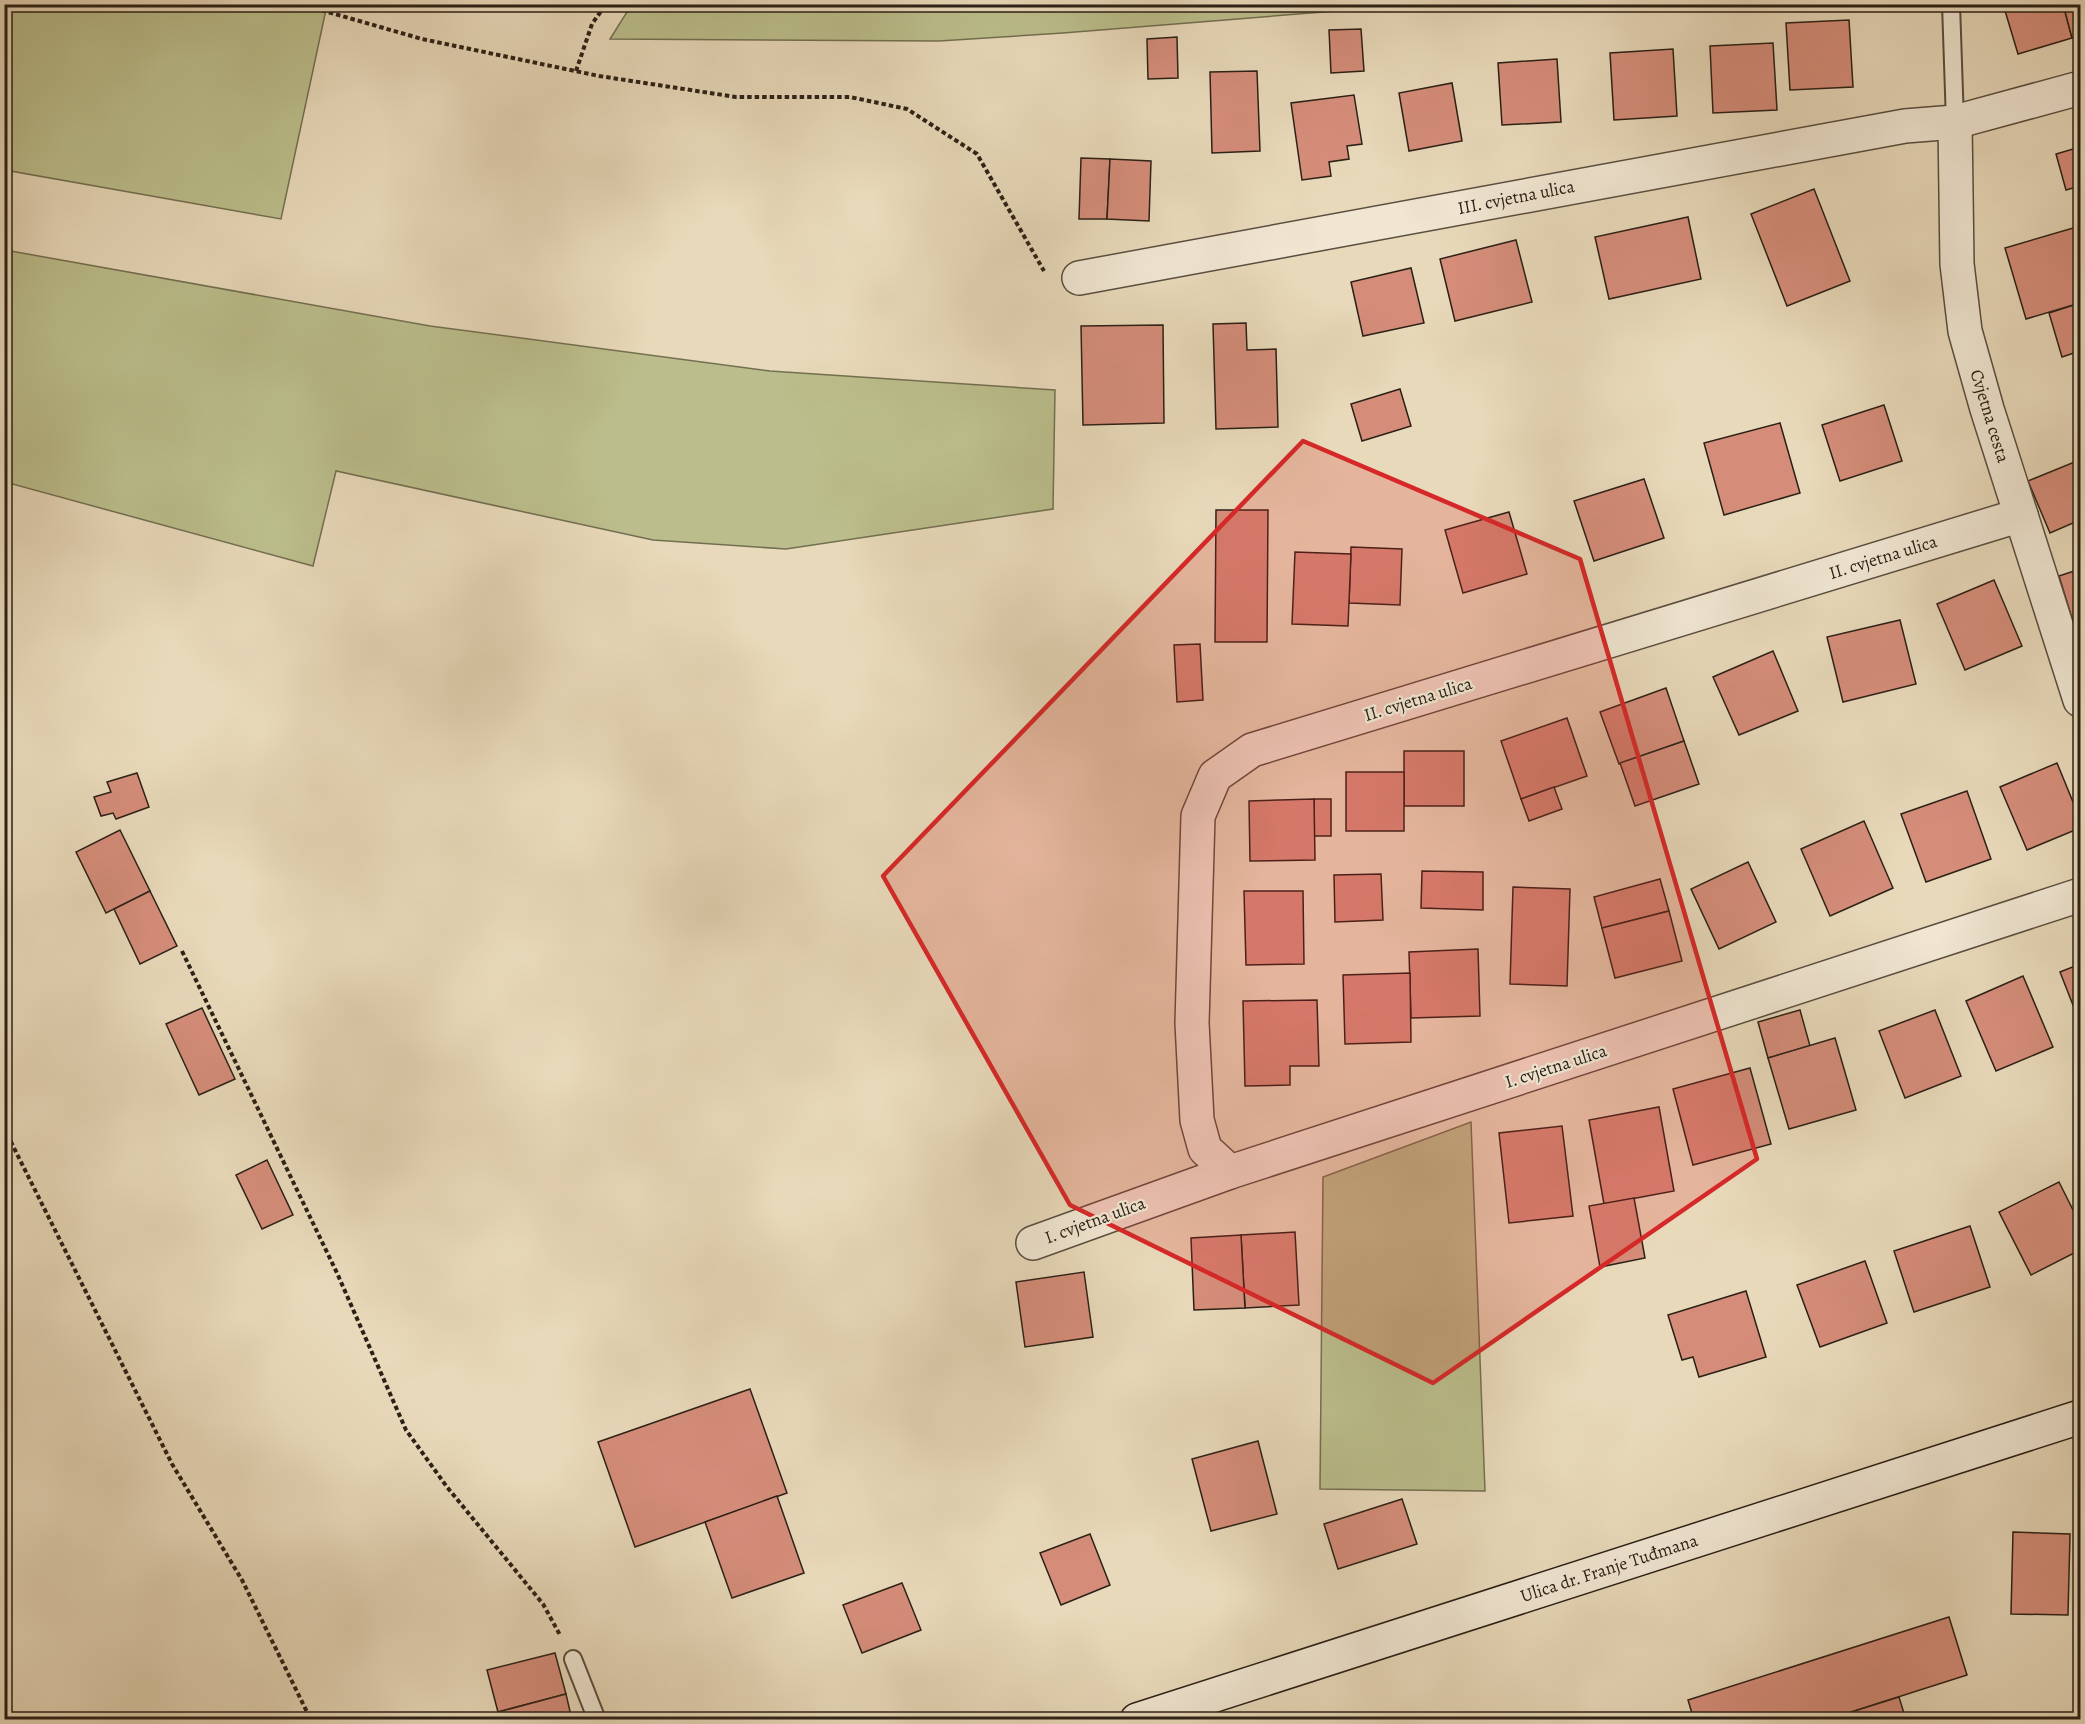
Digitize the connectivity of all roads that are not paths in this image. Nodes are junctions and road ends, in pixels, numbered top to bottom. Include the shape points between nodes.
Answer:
1 (1952, 4) edge
2 (2080, 88) edge
3 (1955, 122) junction
4 (1079, 279) road end
5 (2021, 515) junction
6 (2080, 700) edge
7 (2080, 895) edge
8 (1230, 1172) junction
9 (1033, 1243) dead end
10 (2080, 1417) edge
11 (573, 1659) road end
12 (597, 1719) edge
13 (1137, 1719) edge

1 - 3 lane
2 - 3 street, III. cvjetna ulica
3 - 4 street, III. cvjetna ulica via 1893,128
3 - 5 street, Cvjetna cesta via 1957,264 1965,331
5 - 6 street, Cvjetna cesta
5 - 8 street, II. cvjetna ulica via 1252,750 1215,776 1198,816 1192,1023 1197,1120 1205,1149
7 - 8 street, I. cvjetna ulica
8 - 9 street, I. cvjetna ulica
10 - 13 street, Ulica dr. Franje Tuđmana
11 - 12 lane

